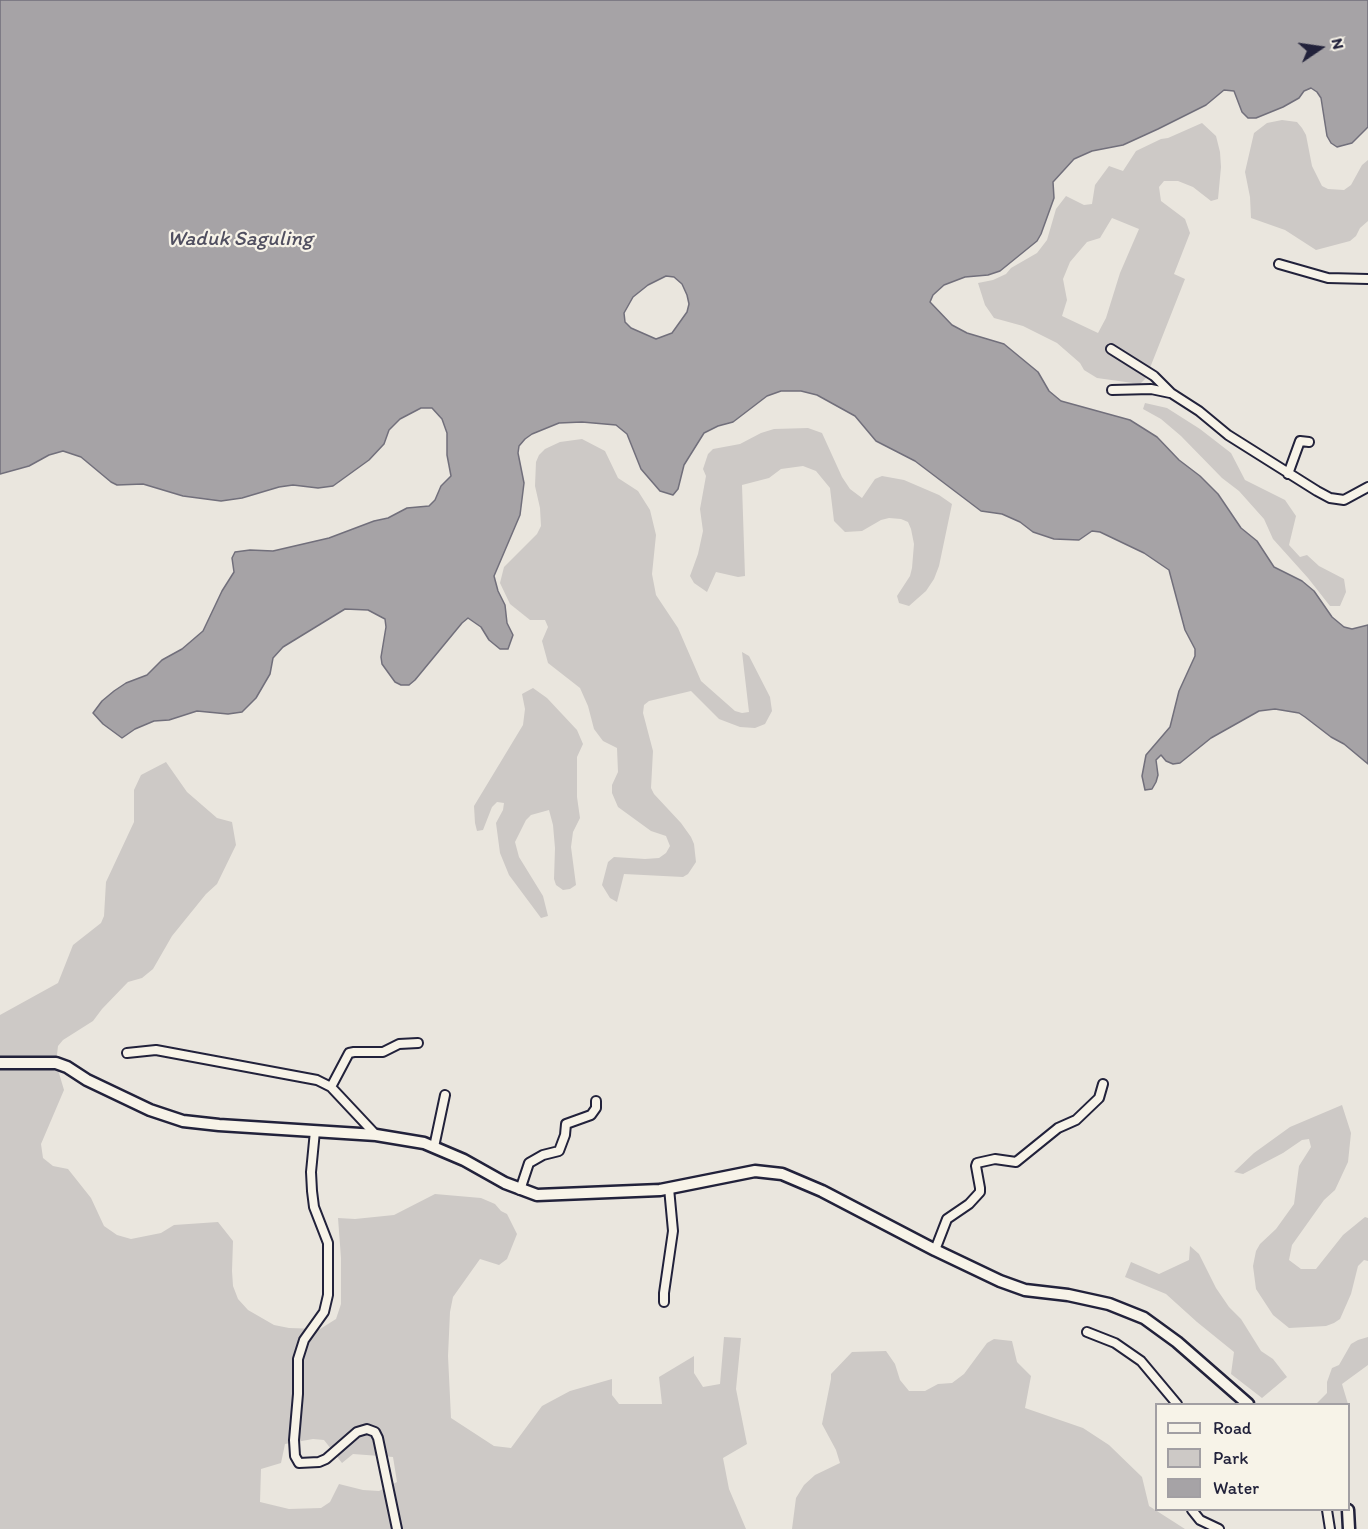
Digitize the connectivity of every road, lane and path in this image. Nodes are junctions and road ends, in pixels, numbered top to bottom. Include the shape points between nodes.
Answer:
1 (1279, 264) dead end
2 (1368, 279) edge
3 (1111, 349) dead end
4 (1112, 390) dead end
5 (1171, 393) junction
6 (1309, 442) dead end
7 (1288, 474) junction
8 (1368, 487) edge
9 (418, 1043) dead end
10 (127, 1053) dead end
11 (0, 1063) edge
12 (1103, 1084) dead end
13 (331, 1087) junction
14 (445, 1095) dead end
15 (596, 1101) dead end
16 (315, 1131) junction
17 (376, 1135) junction
18 (434, 1147) junction
19 (669, 1188) junction
20 (520, 1190) junction
21 (935, 1250) junction
22 (664, 1302) dead end
23 (1087, 1332) dead end
24 (1176, 1403) edge
25 (1247, 1403) edge
26 (1193, 1511) edge
27 (1327, 1511) edge
28 (1348, 1511) edge
29 (1327, 1520) junction
30 (397, 1529) edge
31 (1219, 1529) edge
32 (1323, 1529) edge
33 (1330, 1529) edge
34 (1349, 1529) edge

1 - 2 street via 1328,278
3 - 5 street via 1154,375
4 - 5 street
5 - 7 street
6 - 7 street via 1300,441
7 - 8 street via 1335,499 1350,498
9 - 13 street via 399,1044 383,1052 349,1053
10 - 13 street via 168,1052 317,1080
11 - 16 main road via 56,1063 150,1110 183,1121
12 - 21 street via 1099,1098 1076,1120 1058,1128 1016,1162 995,1159 977,1163 980,1192 946,1219
13 - 17 street
14 - 18 street
15 - 20 street via 591,1115 566,1124 559,1151 529,1163
16 - 17 main road
16 - 30 street via 312,1191 328,1243 328,1295 324,1312 304,1340 298,1359 295,1456 299,1463 320,1462 357,1432 375,1432
17 - 18 main road
18 - 20 main road
19 - 20 main road via 544,1195
19 - 21 main road via 743,1172 782,1174
19 - 22 street via 673,1230
21 - 25 main road via 1019,1288 1109,1304 1144,1318
23 - 24 street via 1115,1343 1141,1361
26 - 31 street via 1200,1520
27 - 29 street
28 - 34 main road
29 - 32 street
29 - 33 street

